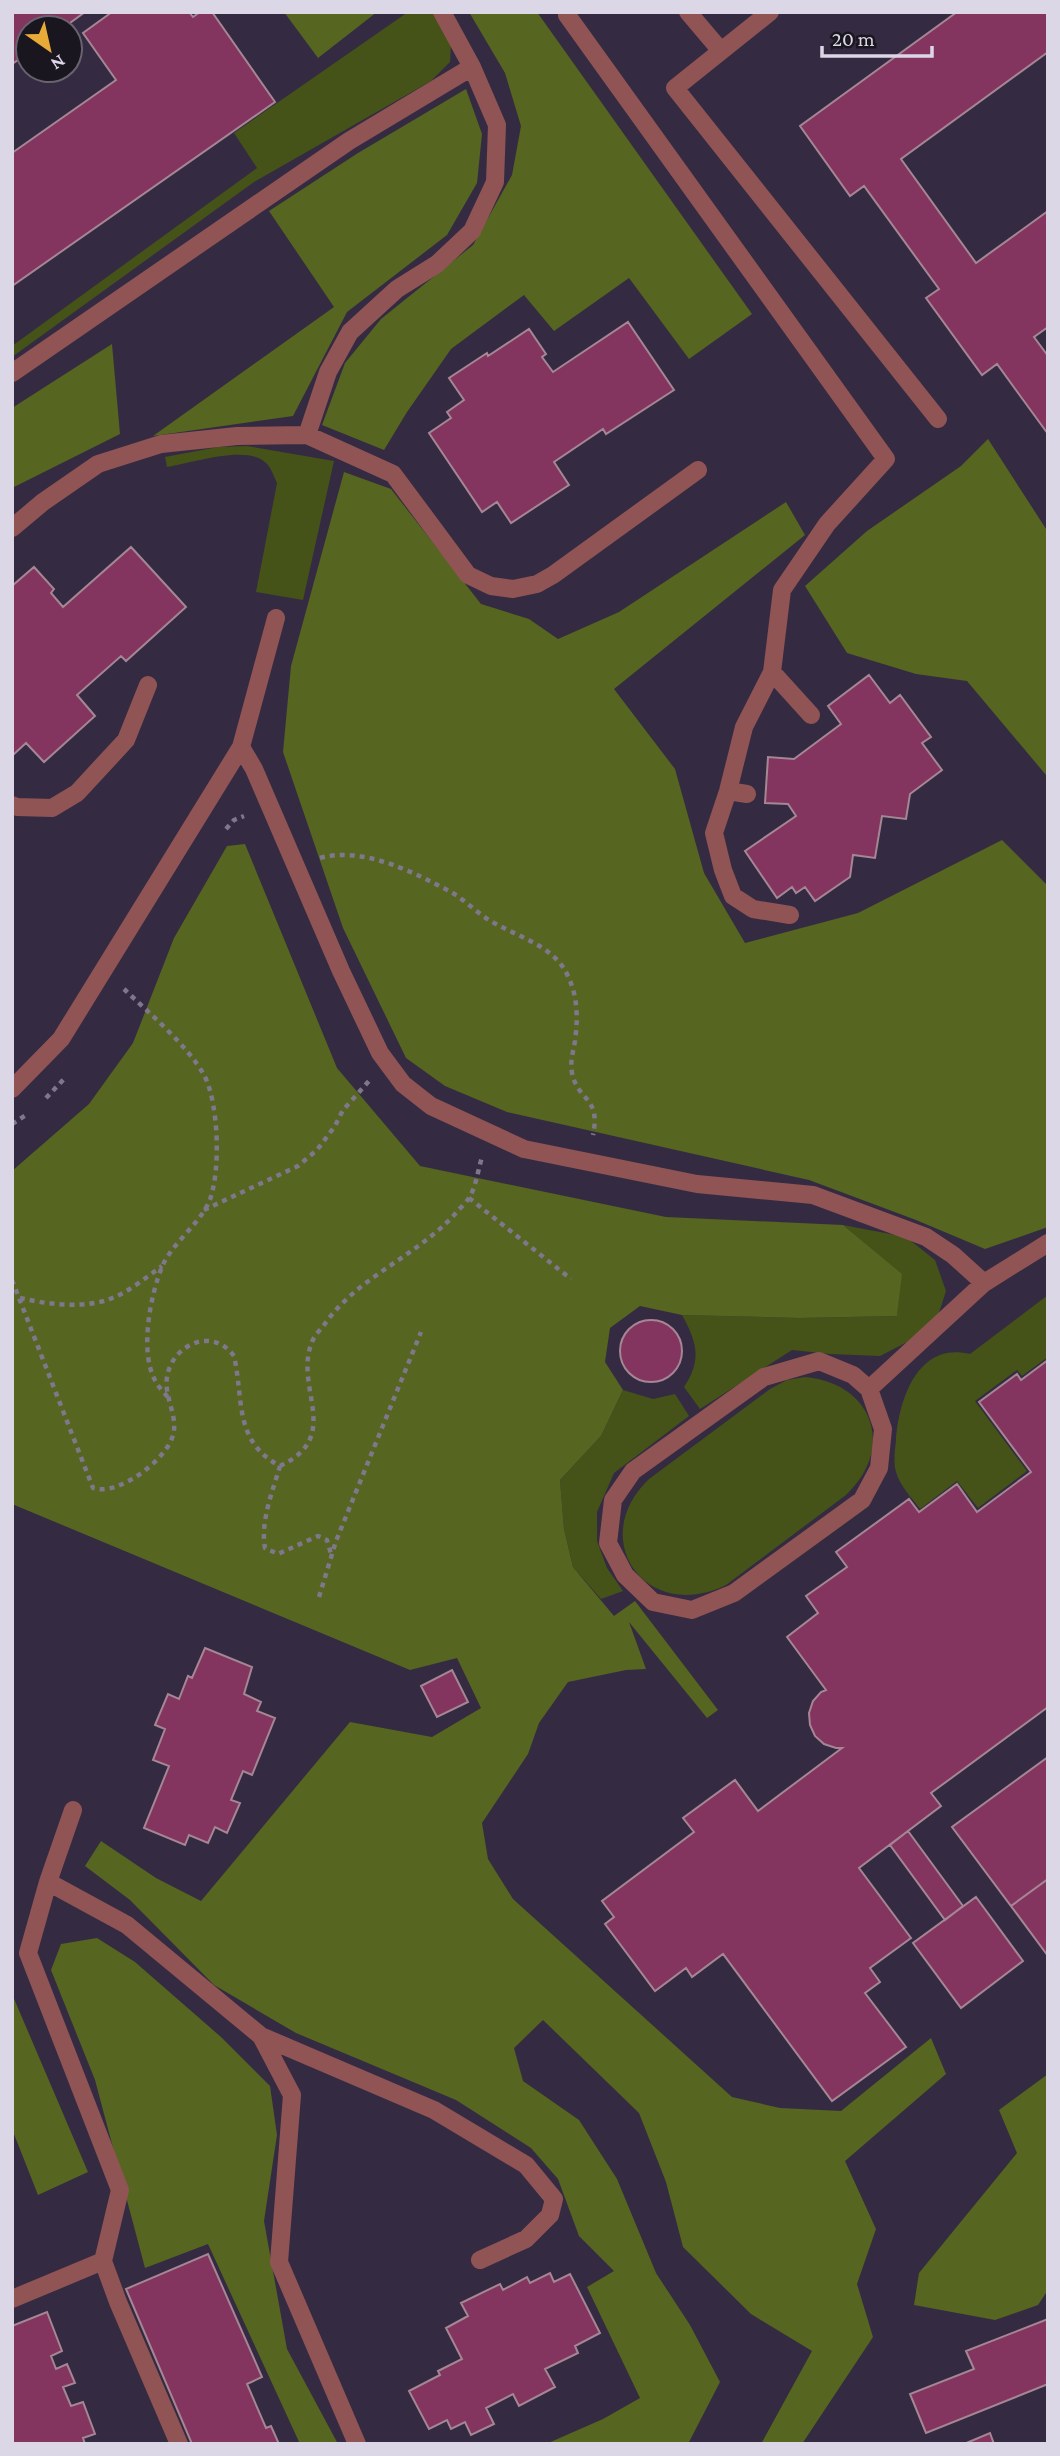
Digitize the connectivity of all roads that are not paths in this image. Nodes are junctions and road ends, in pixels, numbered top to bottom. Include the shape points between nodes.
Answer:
1 (442, 12) edge
2 (568, 12) edge
3 (688, 12) edge
4 (770, 12) edge
5 (721, 51) junction
6 (472, 67) junction
7 (12, 373) edge
8 (938, 419) dead end
9 (307, 435) junction
10 (698, 470) dead end
11 (12, 528) edge
12 (276, 618) dead end
13 (772, 672) junction
14 (148, 685) dead end
15 (811, 715) dead end
16 (241, 747) junction
17 (728, 791) junction
18 (747, 794) dead end
19 (12, 805) edge
20 (790, 915) dead end
21 (12, 1089) edge
22 (1048, 1243) edge
23 (984, 1283) junction
24 (869, 1389) junction
25 (73, 1810) dead end
26 (48, 1882) junction
27 (261, 2036) junction
28 (480, 2260) dead end
29 (103, 2261) junction
30 (12, 2299) edge
31 (178, 2444) edge
32 (357, 2444) edge

1 - 6 street
2 - 13 street via 886,459 827,523 782,590
3 - 5 street
4 - 5 street
5 - 8 street via 675,88
6 - 7 street via 349,141
6 - 9 street via 497,125 495,182 472,231 350,332 328,372
9 - 10 street via 393,474 468,575 491,586 513,589 553,575
9 - 11 street via 161,444 98,464
12 - 16 street
13 - 15 street
13 - 17 street via 744,727
14 - 19 street via 126,740 77,793 52,808
16 - 21 street via 61,1039
16 - 23 street via 374,1041 403,1084 431,1106 524,1149 697,1184 813,1195 926,1237
17 - 18 street
17 - 20 street via 714,834 733,896 753,909
22 - 23 street
23 - 24 street
24 - 24 street via 883,1429 879,1468 862,1500 734,1593 692,1610 653,1602 625,1574 608,1544 613,1500 633,1471 764,1377 819,1361 853,1375
25 - 26 street
26 - 27 street via 127,1925
26 - 29 street via 28,1953 120,2190
27 - 28 street via 434,2110 526,2165 554,2199 550,2216 526,2239
27 - 32 street via 292,2095 279,2262
29 - 30 street
29 - 31 street

